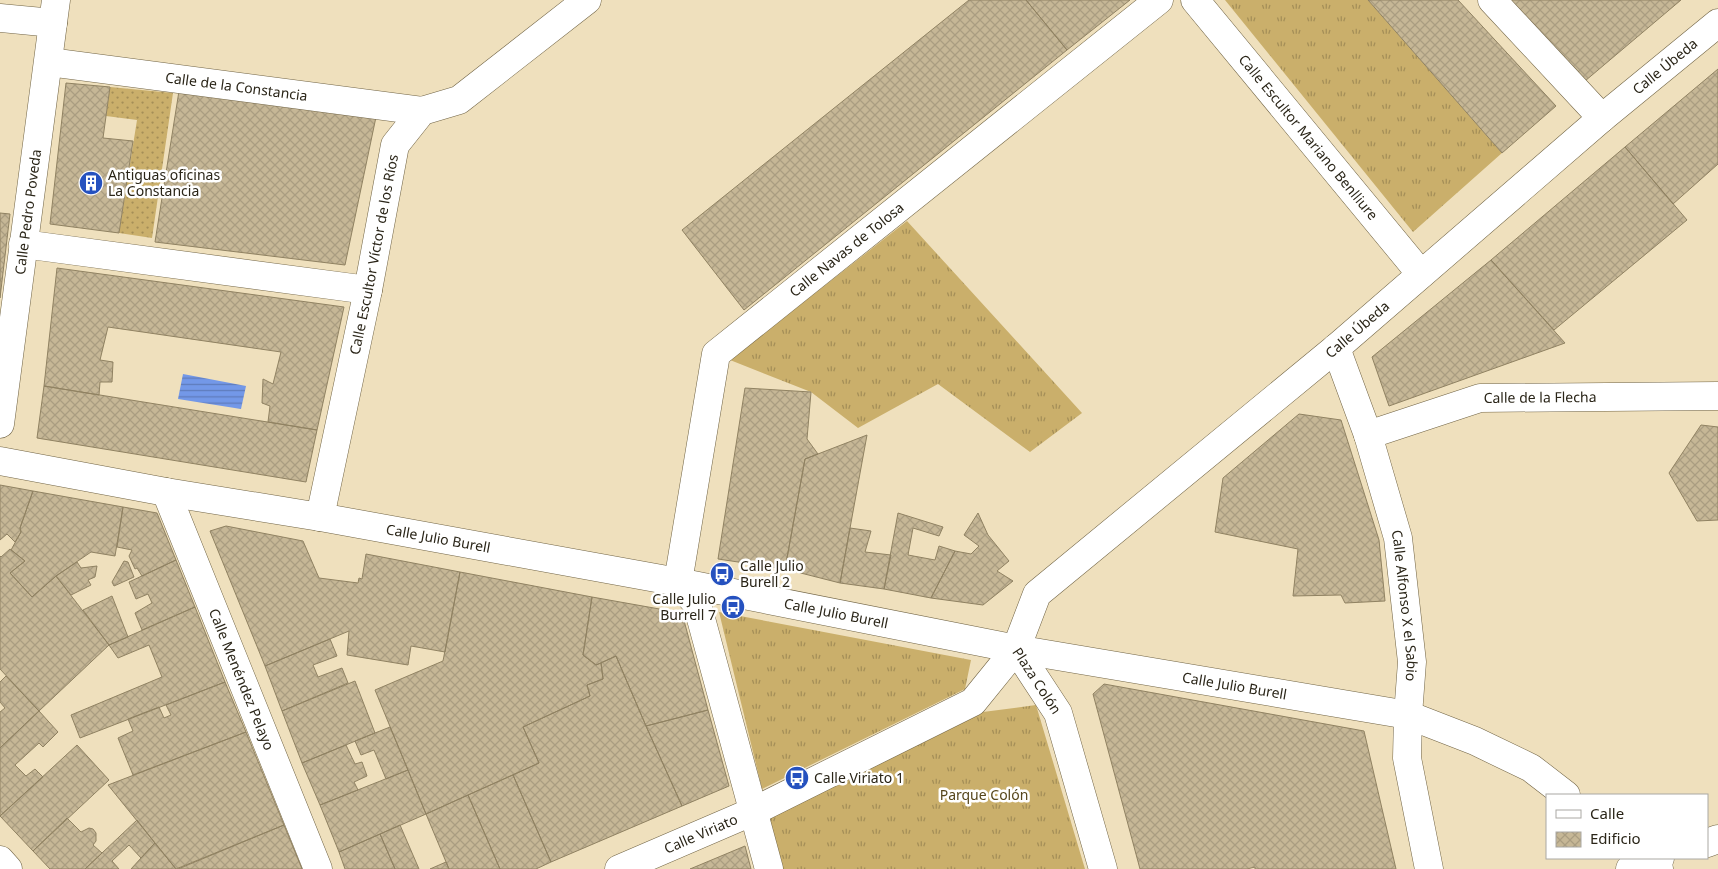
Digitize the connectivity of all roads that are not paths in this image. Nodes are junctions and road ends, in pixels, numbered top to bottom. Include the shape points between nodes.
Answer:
1 (587, 0) edge
2 (1159, 0) edge
3 (1195, 0) edge
4 (1492, 0) edge
5 (55, 11) edge
6 (0, 18) edge
7 (1718, 23) edge
8 (49, 62) junction
9 (422, 111) junction
10 (1602, 118) junction
11 (23, 244) junction
12 (1421, 274) junction
13 (368, 290) junction
14 (1336, 348) junction
15 (1718, 396) edge
16 (0, 424) edge
17 (1368, 435) junction
18 (0, 460) edge
19 (166, 492) junction
20 (320, 517) junction
21 (678, 582) junction
22 (1016, 649) junction
23 (1408, 716) junction
24 (1565, 794) edge
25 (754, 811) junction
26 (0, 860) edge
27 (8, 869) edge
28 (318, 869) edge
29 (619, 869) edge
30 (769, 869) edge
31 (1103, 869) edge
32 (1429, 869) edge

1 - 9 street via 459,100
2 - 21 street, Calle Navas de Tolosa via 716,354
3 - 12 street, Calle Escultor Mariano Benlliure
4 - 10 street
5 - 6 street
5 - 8 street, Calle Pedro Poveda
7 - 10 street, Calle Úbeda
8 - 9 street, Calle de la Constancia
8 - 11 street, Calle Pedro Poveda
9 - 13 street, Calle Escultor Víctor de los Ríos via 395,145
10 - 12 street, Calle Úbeda
11 - 13 street
11 - 16 street, Calle Pedro Poveda
12 - 14 street, Calle Úbeda
13 - 20 street, Calle Escultor Víctor de los Ríos
14 - 17 street, Calle Alfonso X el Sabio
14 - 22 street, Calle Úbeda via 1037,594
15 - 17 street, Calle de la Flecha via 1480,398
17 - 23 street, Calle Alfonso X el Sabio via 1398,538 1412,662
18 - 19 street, Calle Julio Burell
19 - 20 street, Calle Julio Burell
19 - 28 street, Calle Menéndez Pelayo
20 - 21 street, Calle Julio Burell
21 - 22 street, Calle Julio Burell
21 - 25 street via 697,604
22 - 23 street, Calle Julio Burell
22 - 25 street, Plaza Colón via 973,702
22 - 31 street, Plaza Colón via 1058,713
23 - 24 street, Calle Julio Burell via 1531,768
23 - 32 street, Calle Alfonso X el Sabio via 1407,758
25 - 29 street, Calle Viriato
25 - 30 street
26 - 27 street

